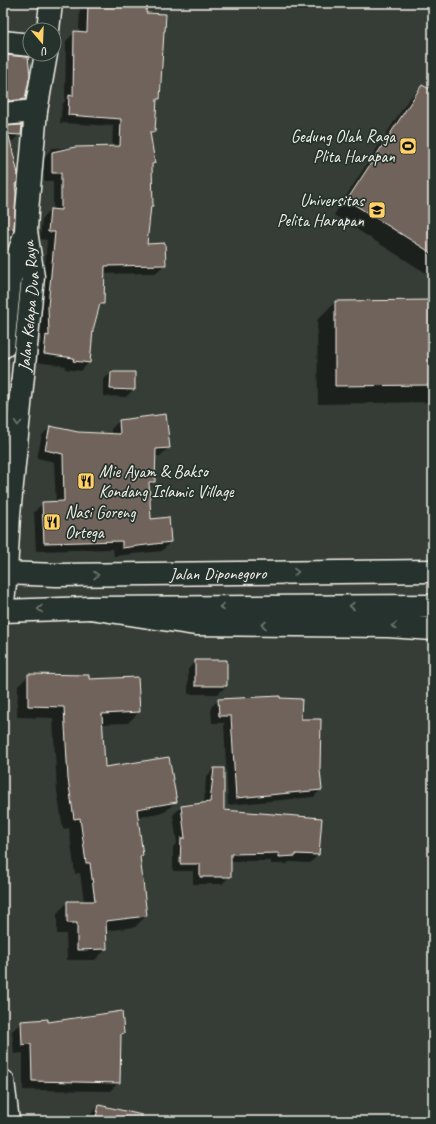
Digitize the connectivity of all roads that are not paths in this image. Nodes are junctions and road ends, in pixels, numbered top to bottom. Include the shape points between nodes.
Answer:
1 (51, 3) edge
2 (49, 22) edge
3 (3, 42) edge
4 (22, 44) edge
5 (45, 62) edge
6 (36, 111) junction
7 (3, 114) edge
8 (26, 231) junction
9 (3, 347) edge
10 (12, 396) edge
11 (433, 571) edge
12 (5, 573) edge
13 (3, 603) edge
14 (433, 606) edge
15 (90, 608) junction
16 (3, 610) edge
17 (433, 629) edge
18 (3, 1081) edge
19 (8, 1121) edge

1 - 2 main road
3 - 4 main road
5 - 6 main road, Jalan Kelapa Dua Raya
6 - 7 main road
6 - 8 main road, Jalan Kelapa Dua Raya
8 - 9 main road, Jalan Kelapa Dua Raya via 10,279
8 - 10 main road, Jalan Kelapa Dua Raya via 33,277
10 -> 12 main road, Jalan Kelapa Dua Raya
12 -> 11 main road, Jalan Diponegoro via 57,576
12 - 13 main road, Jalan Kelapa Dua Raya
14 -> 15 main road, Jalan Diponegoro
15 -> 16 main road, Jalan Diponegoro
17 -> 15 main road via 388,626 195,624
18 - 19 main road

